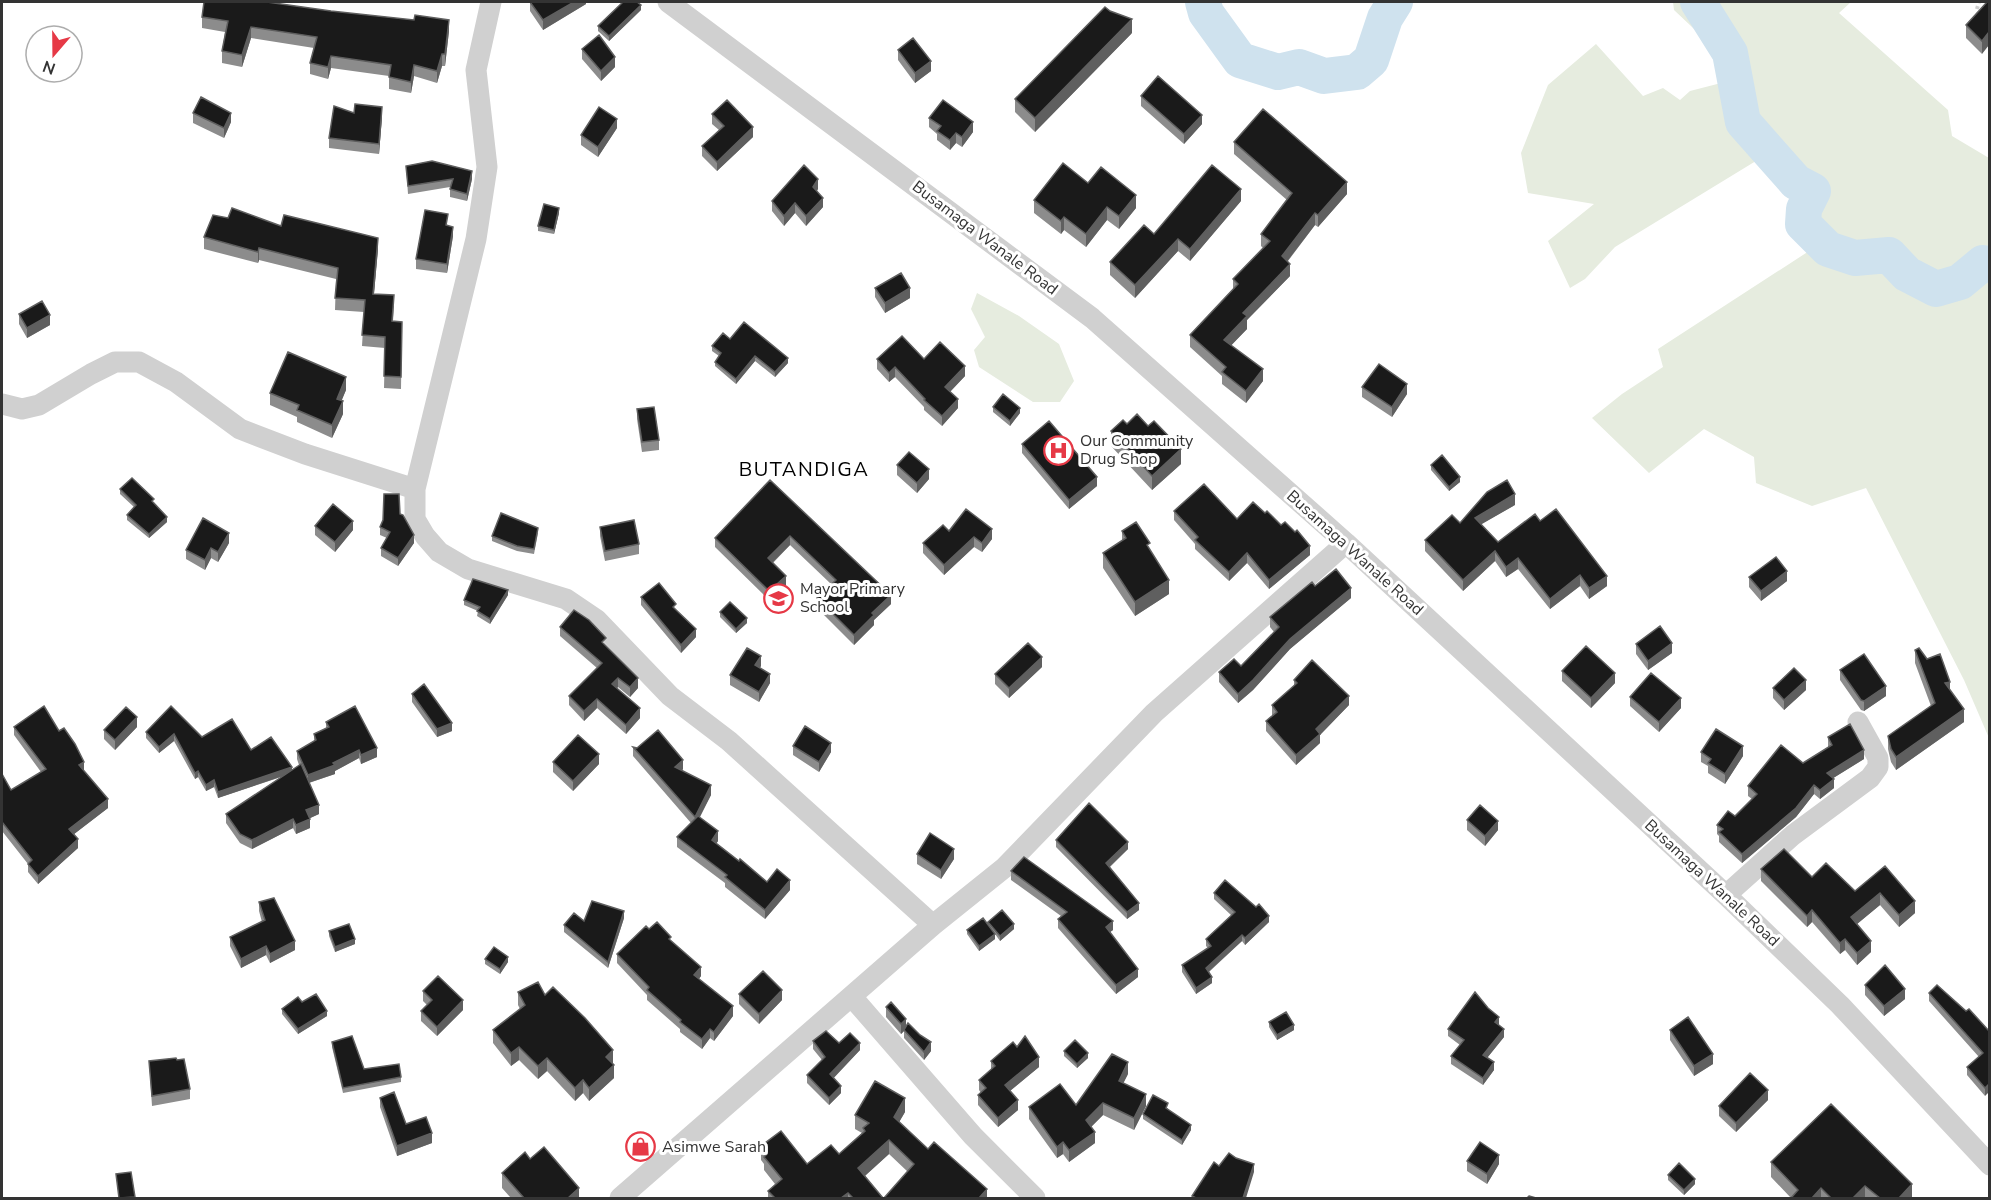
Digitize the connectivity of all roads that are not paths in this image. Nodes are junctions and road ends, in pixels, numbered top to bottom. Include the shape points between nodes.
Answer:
1 (491, 2) edge
2 (668, 2) edge
3 (2, 404) edge
4 (415, 489) junction
5 (1346, 543) junction
6 (1858, 722) dead end
7 (1725, 895) junction
8 (933, 925) junction
9 (852, 997) junction
10 (1989, 1165) edge
11 (620, 1198) edge
12 (1035, 1198) edge

1 - 4 street via 476,70 488,167 477,239
2 - 5 street, Busamaga Wanale Road via 1092,318
3 - 4 street via 22,409 39,405 115,362 139,362 176,382 240,429
4 - 8 street via 415,519 439,552 468,569 566,599 597,620 670,696 729,741
5 - 7 street, Busamaga Wanale Road
5 - 8 street via 1154,713 1004,868
6 - 7 street via 1878,758 1878,767 1870,778 1793,835
7 - 10 street, Busamaga Wanale Road via 1840,1005
8 - 9 street
9 - 11 street
9 - 12 street via 974,1136

